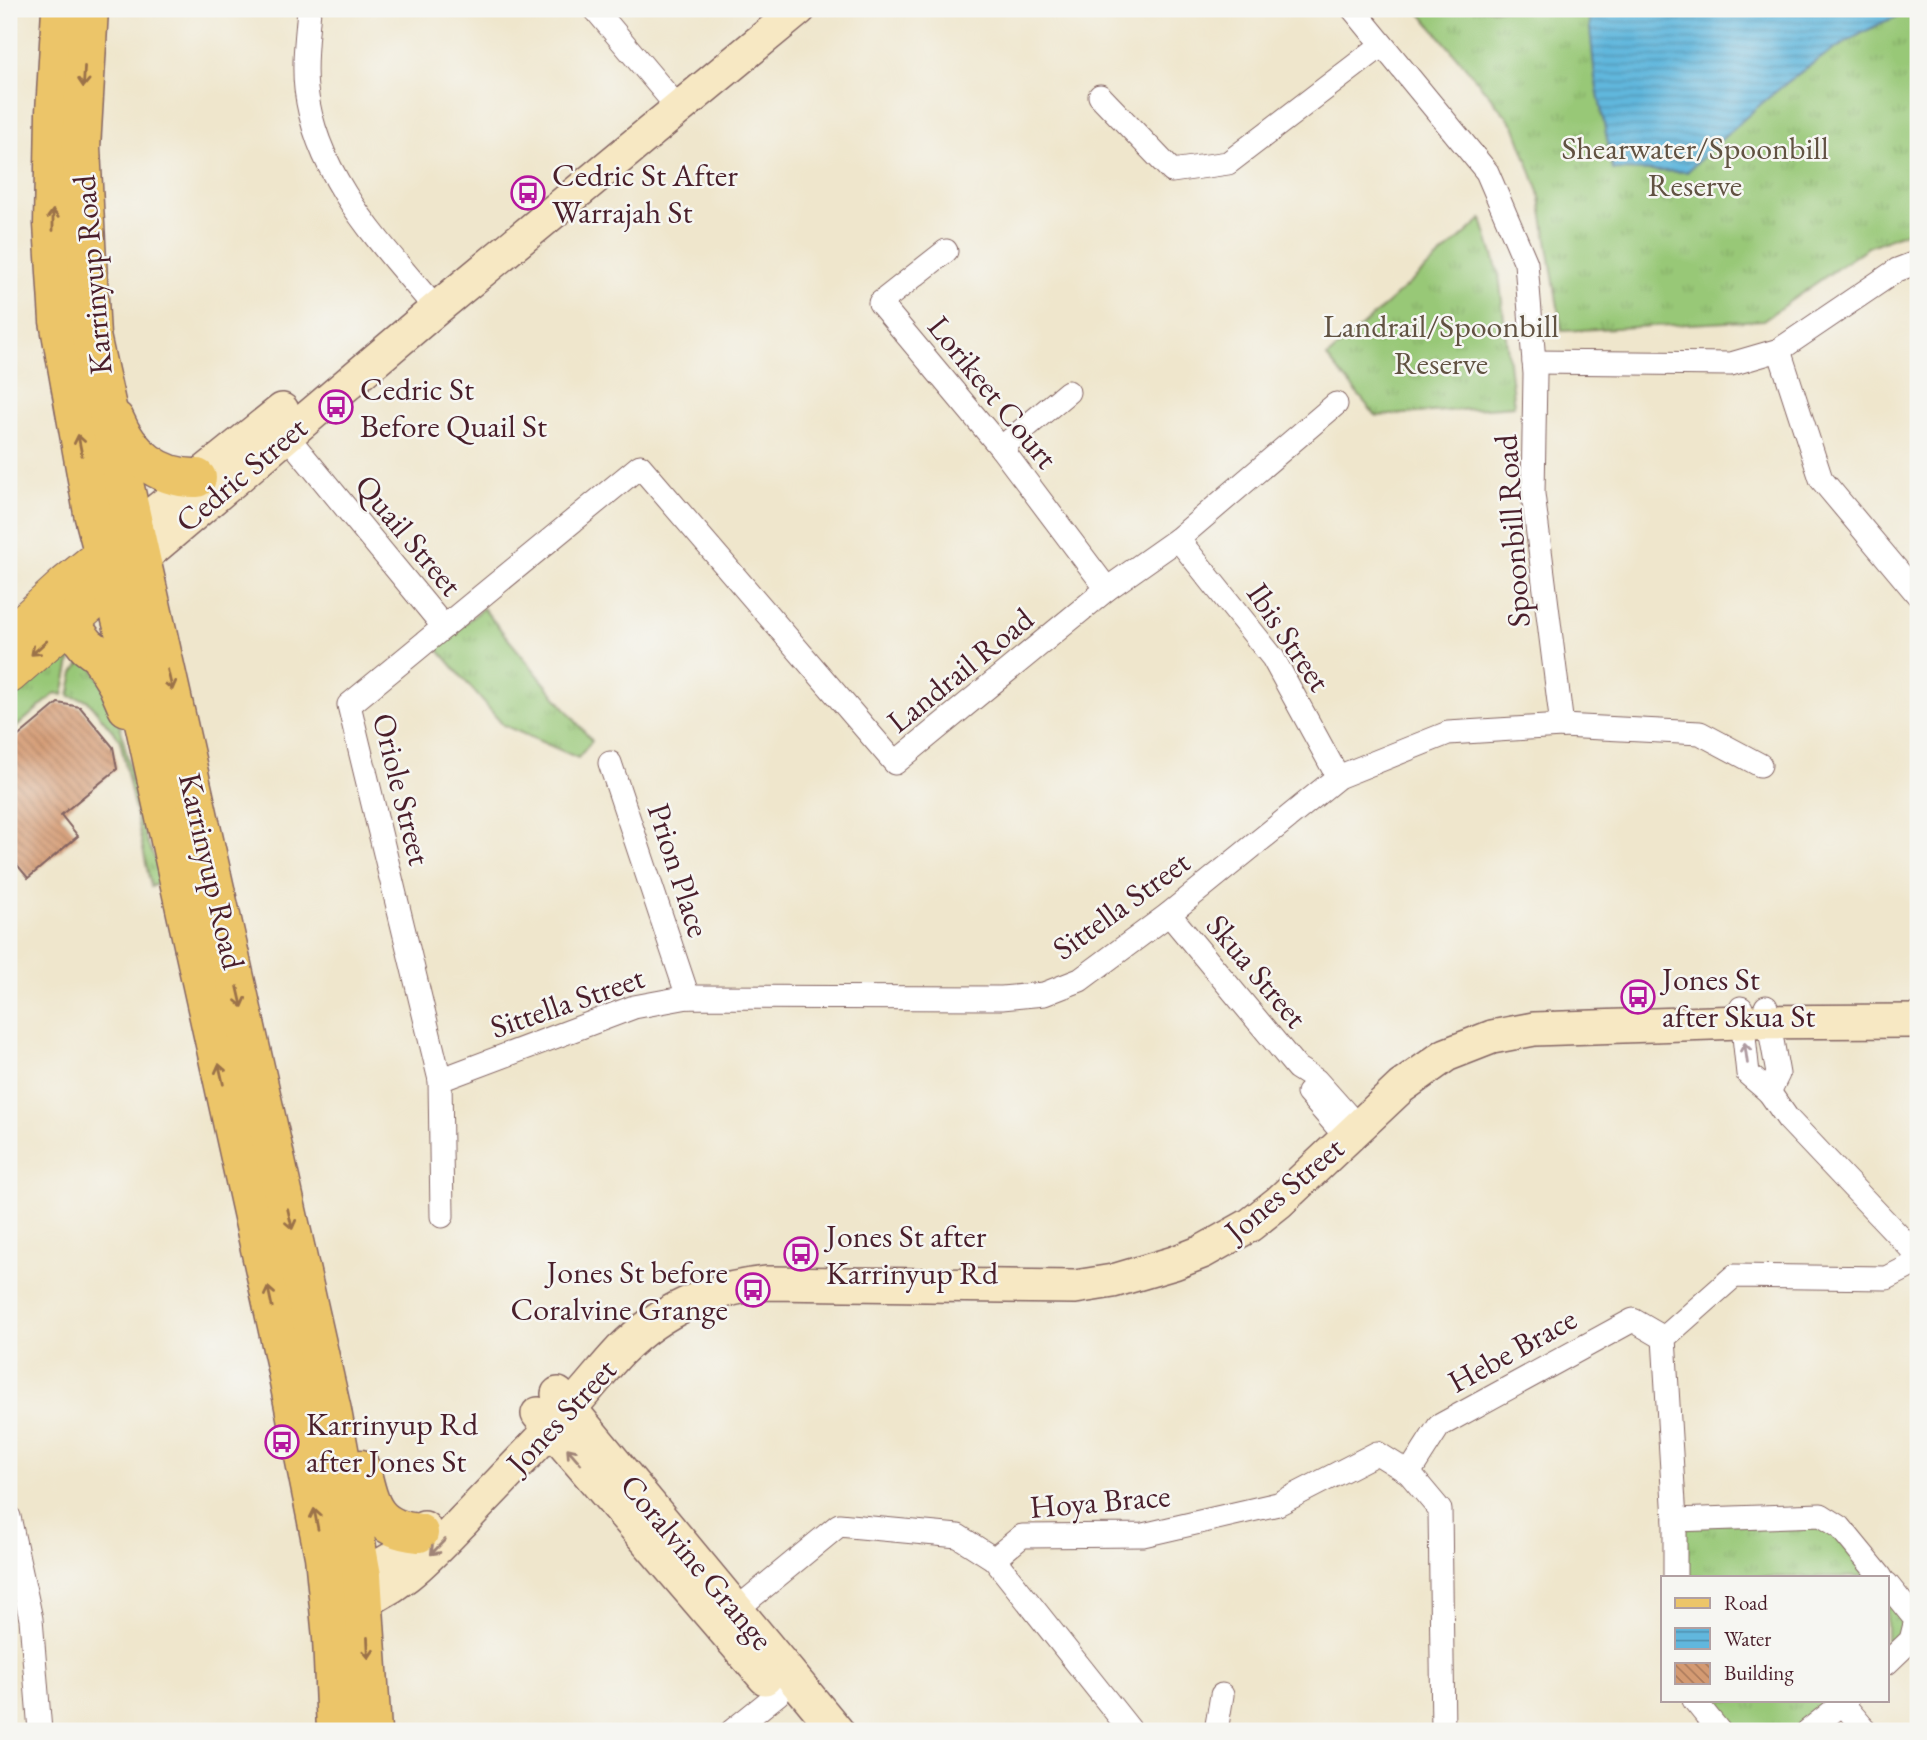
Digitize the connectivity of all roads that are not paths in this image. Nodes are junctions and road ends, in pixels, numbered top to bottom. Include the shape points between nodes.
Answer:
1 (61, 9) edge
2 (89, 9) edge
3 (309, 9) edge
4 (595, 9) edge
5 (770, 9) edge
6 (799, 9) edge
7 (1353, 9) edge
8 (1382, 45) junction
9 (1100, 96) dead end
10 (673, 102) junction
11 (946, 251) dead end
12 (1918, 262) edge
13 (430, 301) junction
14 (1779, 350) junction
15 (1534, 362) junction
16 (103, 392) junction
17 (1068, 392) dead end
18 (1336, 404) dead end
19 (280, 426) junction
20 (1001, 447) junction
21 (640, 466) joint
22 (197, 478) junction
23 (1178, 539) junction
24 (138, 544) junction
25 (107, 570) junction
26 (1107, 589) junction
27 (1918, 595) edge
28 (68, 622) junction
29 (444, 626) junction
30 (9, 636) edge
31 (9, 675) edge
32 (1562, 726) junction
33 (610, 763) dead end
34 (1760, 765) dead end
35 (154, 770) junction
36 (1338, 777) junction
37 (1169, 914) junction
38 (688, 997) junction
39 (1918, 1004) edge
40 (1754, 1014) junction
41 (1918, 1021) edge
42 (440, 1080) junction
43 (1346, 1125) junction
44 (442, 1216) dead end
45 (1918, 1256) edge
46 (1918, 1262) edge
47 (1664, 1338) junction
48 (332, 1411) junction
49 (554, 1411) junction
50 (1409, 1473) junction
51 (9, 1517) edge
52 (1675, 1520) junction
53 (419, 1533) junction
54 (994, 1559) junction
55 (1675, 1576) edge
56 (1880, 1576) edge
57 (1888, 1585) edge
58 (346, 1595) junction
59 (737, 1609) junction
60 (1914, 1640) edge
61 (1888, 1662) edge
62 (778, 1694) junction
63 (1222, 1695) dead end
64 (1696, 1702) edge
65 (1845, 1702) edge
66 (40, 1731) edge
67 (336, 1731) edge
68 (372, 1731) edge
69 (732, 1731) edge
70 (809, 1731) edge
71 (837, 1731) edge
72 (1131, 1731) edge
73 (1216, 1731) edge
74 (1443, 1731) edge
75 (1719, 1731) edge
76 (1808, 1731) edge
77 (1866, 1731) edge

25 -> 1 highway, Karrinyup Road via 58,321 53,224
2 -> 16 highway, Karrinyup Road via 81,148 83,211 91,336
3 - 13 street via 305,71 310,113 321,148 356,211
4 - 10 street
5 - 10 street, Cedric Street
6 - 10 street, Cedric Street
7 - 8 street, Spoonbill Road
8 - 9 street via 1228,163 1172,171
8 - 15 street, Spoonbill Road via 1487,172 1526,263
10 - 13 street, Cedric Street
11 - 20 street, Lorikeet Court via 880,303
12 - 14 street via 1897,270
13 - 19 street, Cedric Street
14 - 15 street via 1731,364
14 - 27 street via 1821,479
15 - 32 street, Spoonbill Road via 1534,494
16 - 22 highway via 119,431 138,455 160,472
16 - 24 highway, Karrinyup Road
17 - 20 street
18 - 23 street, Landrail Road
19 - 22 street, Cedric Street
19 - 24 street, Cedric Street
19 - 29 street, Quail Street
20 - 26 street, Lorikeet Court
21 - 26 street, Landrail Road via 895,764
21 - 29 street, Oriole Street
22 - 24 street, Cedric Street
23 - 26 street, Landrail Road
23 - 36 street, Ibis Street via 1273,659
24 - 25 main road, Cedric Street
24 -> 48 highway, Karrinyup Road
25 - 28 main road, Cedric Street
25 - 30 main road, Cedric Street
25 - 35 highway, Karrinyup Road
28 -> 31 main road, Cedric Street
28 - 35 highway via 110,671
29 - 42 street, Oriole Street via 349,705
32 - 34 street, Sittella Street via 1700,733
32 - 36 street, Sittella Street via 1448,733
33 - 38 street, Prion Place
58 -> 35 highway, Karrinyup Road via 324,1556
36 - 37 street, Sittella Street
37 - 38 street, Sittella Street via 1080,980 1044,994 1002,998
37 - 43 street, Skua Street via 1297,1068 1304,1088
38 - 42 street, Sittella Street via 634,1007
39 - 40 street, Jones Street
40 - 41 street, Jones Street
40 - 43 street, Jones Street via 1554,1011 1485,1023 1408,1060
40 - 45 street via 1777,1074 1769,1092 1788,1119
42 - 44 street, Oriole Street
43 - 49 street, Jones Street via 1230,1214 1176,1242 1117,1261 1058,1269 790,1267 731,1272 685,1287 657,1301 608,1339
46 - 47 street via 1887,1278 1734,1276
47 - 50 street, Hebe Brace via 1633,1320 1439,1426
47 - 52 street
48 - 53 highway via 358,1458 375,1514 389,1526
48 - 58 highway, Karrinyup Road
49 - 53 street, Jones Street
49 -> 58 street, Jones Street via 425,1561 400,1582
49 - 59 street, Coralvine Grange
62 -> 49 street, Coralvine Grange
50 - 54 street, Hoya Brace via 1377,1453 1278,1504 1143,1535 1022,1536
50 - 74 street via 1440,1510
51 - 66 street via 31,1619
52 - 55 street
52 - 56 street via 1821,1516 1840,1527
53 - 58 street, Jones Street
54 - 59 street via 958,1536 839,1525
54 - 72 street
57 - 60 street via 1916,1620
58 - 67 highway, Karrinyup Road
58 -> 68 highway, Karrinyup Road
59 - 71 street, Coralvine Grange
60 - 61 street
62 - 69 street
62 - 70 street, Coralvine Grange
63 - 73 street
64 - 75 street
65 - 76 street
65 - 77 street

